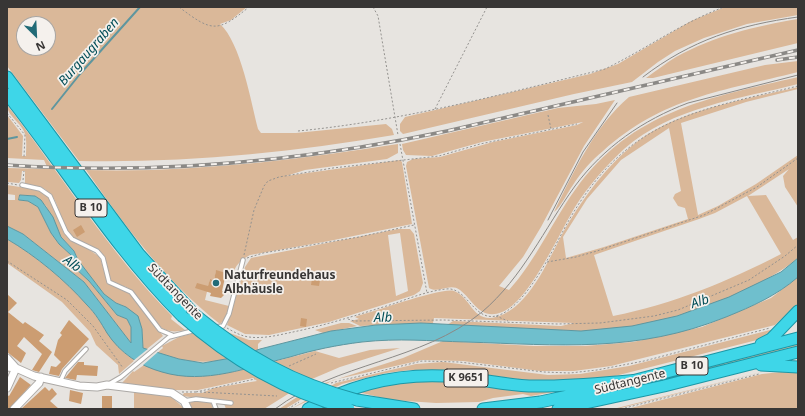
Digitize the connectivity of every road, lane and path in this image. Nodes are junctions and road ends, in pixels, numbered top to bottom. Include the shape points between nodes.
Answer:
1 (179, 7) edge
2 (249, 7) edge
3 (374, 7) edge
4 (487, 7) edge
5 (724, 7) edge
6 (7, 77) edge
7 (798, 86) edge
8 (7, 94) edge
9 (435, 109) junction
10 (7, 113) edge
11 (548, 115) dead end
12 (396, 118) junction
13 (577, 124) dead end
14 (552, 129) junction
15 (298, 131) dead end
16 (398, 135) dead end
17 (400, 144) dead end
18 (24, 157) dead end
19 (798, 158) edge
20 (403, 159) junction
21 (24, 171) dead end
22 (7, 183) edge
23 (22, 185) junction
24 (414, 225) junction
25 (798, 245) edge
26 (243, 260) junction
27 (7, 261) edge
28 (546, 262) junction
29 (427, 293) junction
30 (798, 312) edge
31 (496, 316) junction
32 (347, 318) junction
33 (508, 322) junction
34 (224, 326) junction
35 (779, 331) junction
36 (172, 336) junction
37 (798, 338) edge
38 (86, 349) dead end
39 (745, 352) junction
40 (798, 352) edge
41 (316, 354) dead end
42 (7, 358) edge
43 (748, 364) junction
44 (288, 366) dead end
45 (7, 367) edge
46 (798, 367) edge
47 (16, 368) junction
48 (123, 368) dead end
49 (762, 373) dead end
50 (41, 377) junction
51 (258, 378) dead end
52 (638, 380) junction
53 (60, 382) junction
54 (108, 385) junction
55 (328, 385) dead end
56 (7, 388) edge
57 (277, 396) dead end
58 (184, 401) junction
59 (213, 401) junction
60 (595, 402) junction
61 (231, 403) dead end
62 (306, 404) edge
63 (14, 409) edge
64 (188, 409) edge
65 (216, 409) edge
66 (288, 409) edge
67 (349, 409) edge
68 (414, 409) edge
69 (483, 409) edge
70 (558, 409) edge
71 (578, 409) edge
72 (621, 409) edge

1 - 2 path via 200,23 210,26 224,25
3 - 12 path via 378,16
4 - 9 path
5 - 9 path via 699,16 605,69
6 - 68 highway, Südtangente / B 10, bridge via 139,254 194,314 240,349 282,373 332,394
7 - 28 path via 698,110 669,122 641,138 613,162 587,193
8 - 67 highway, Südtangente / B 10, bridge via 113,237 153,287 182,316 217,346 254,370 304,394
9 - 12 path
10 - 18 path via 24,135
11 - 14 path
12 - 15 path
12 - 16 path
13 - 14 path
14 - 20 path via 480,144 439,156
17 - 20 path
19 - 28 path via 758,187 704,215 590,253
20 - 24 path
20 - 26 path via 279,177 268,181 254,210
21 - 23 path
22 - 23 path
23 - 36 lane via 40,189 50,196 66,232 72,239 97,251 104,260 109,282 131,292 160,330
24 - 26 path via 264,253
24 - 29 path
25 - 33 path via 748,280 668,313 600,323
26 - 34 lane
27 - 48 path via 67,300 93,326
28 - 31 path via 516,304
29 - 31 path via 446,289 456,290 481,314
29 - 32 path
30 - 35 highway
31 - 33 path
32 - 33 path
32 - 34 path via 316,327 256,338 238,334
34 - 36 lane
35 - 39 highway via 771,339
35 - 55 path via 768,328 644,361 598,370 544,372 459,362 422,362
36 - 54 lane via 122,377
37 - 39 highway, Südtangente / B 10
38 - 53 lane via 65,371
39 - 52 highway, Südtangente / B 10
40 - 43 highway, Südtangente / B 10
41 - 44 path
42 - 47 street
43 - 46 highway
43 - 60 highway, Südtangente / B 10
45 - 47 street
47 - 50 street
47 - 56 street
49 - 72 path
50 - 53 street
50 - 63 street via 39,383
51 - 57 path via 196,392
52 - 62 highway, K 9651 via 530,386 457,377 411,376 377,382
52 - 69 highway, Südtangente / B 10 via 559,399
53 - 54 street via 88,387
54 - 58 street via 168,392
58 - 59 lane
58 - 64 street
59 - 61 lane
59 - 65 lane
60 - 70 highway, Südtangente / B 10
60 - 71 highway
62 - 66 path

